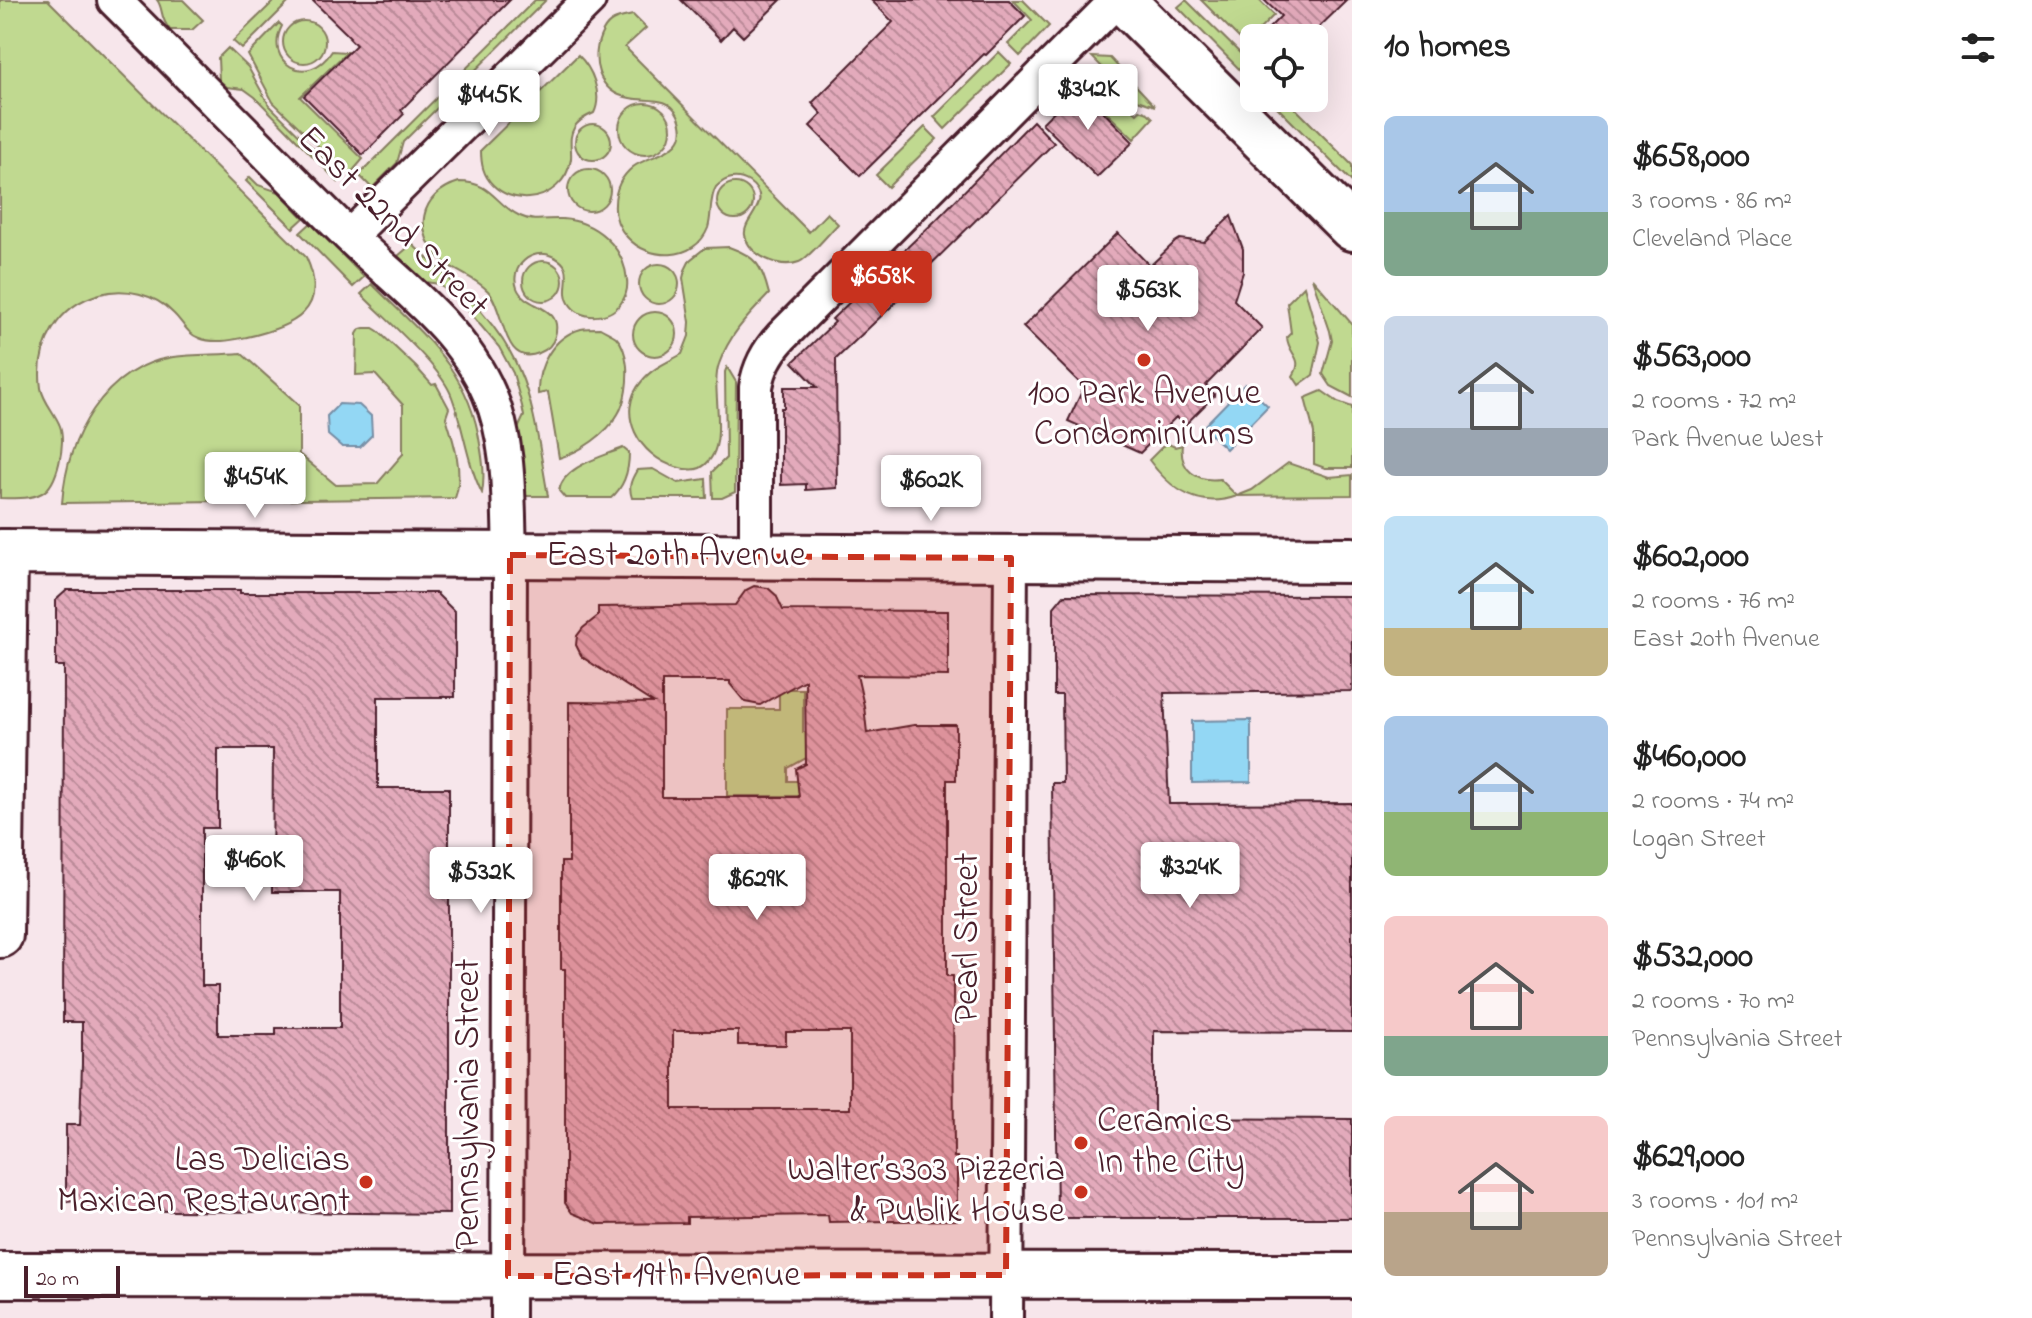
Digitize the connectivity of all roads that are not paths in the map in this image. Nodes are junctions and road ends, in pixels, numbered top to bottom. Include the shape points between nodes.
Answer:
1 (114, 0) edge
2 (589, 0) edge
3 (1120, 0) edge
4 (1352, 228) edge
5 (350, 236) junction
6 (2, 552) edge
7 (510, 555) junction
8 (756, 556) junction
9 (1011, 558) junction
10 (1352, 560) edge
11 (0, 935) edge
12 (0, 1275) edge
13 (1352, 1276) edge
14 (508, 1297) edge
15 (1006, 1297) edge

1 - 5 street, East 22nd Street
2 - 5 street
3 - 4 street
3 - 8 street via 767,355 756,387
5 - 7 street, East 22nd Street via 439,321 489,393 505,455
6 - 7 street, East 20th Avenue
6 - 11 street
7 - 8 street, East 20th Avenue
7 - 14 street, Pennsylvania Street
8 - 9 street, East 20th Avenue
9 - 10 street, East 20th Avenue
9 - 15 street, Pearl Street
12 - 14 street, East 19th Avenue
13 - 15 street, East 19th Avenue
14 - 15 street, East 19th Avenue

